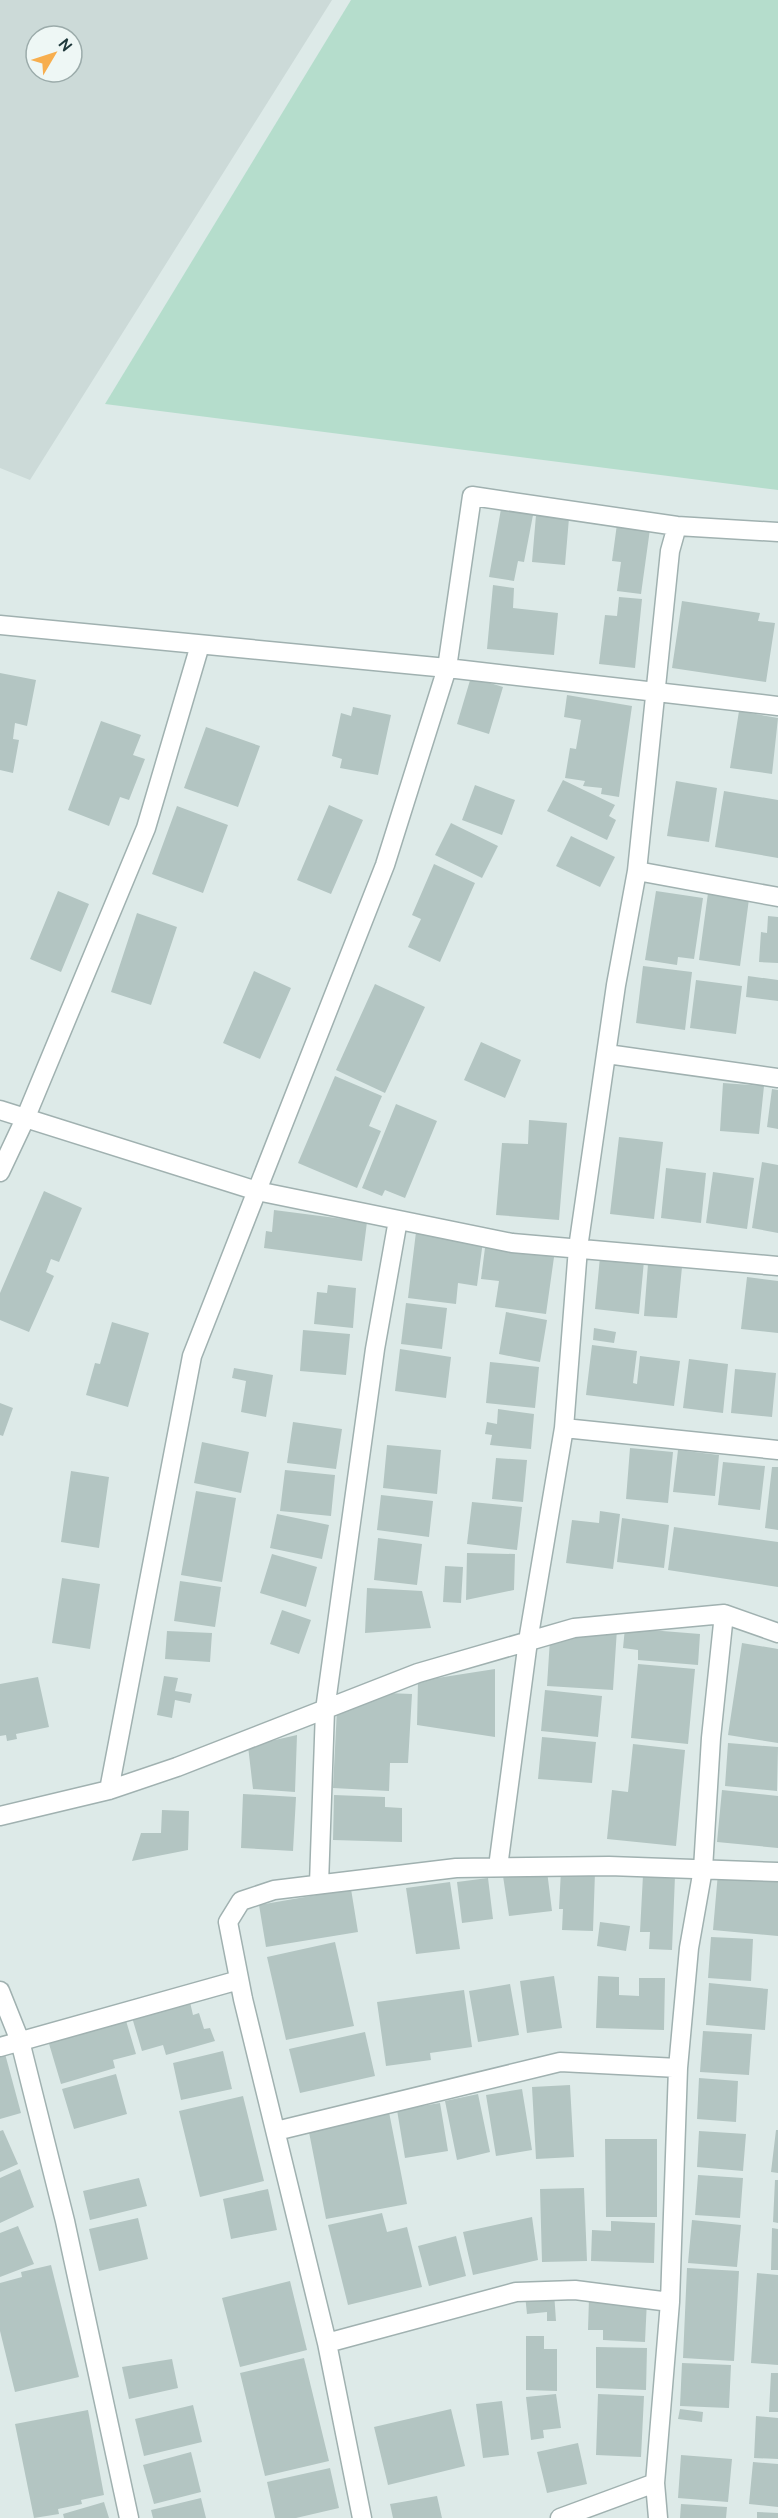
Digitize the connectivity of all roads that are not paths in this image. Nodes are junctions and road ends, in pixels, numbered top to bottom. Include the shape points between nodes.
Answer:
1 (677, 526) junction
2 (778, 532) edge
3 (0, 625) edge
4 (200, 645) junction
5 (447, 668) junction
6 (656, 691) junction
7 (778, 706) edge
8 (637, 871) junction
9 (778, 897) edge
10 (607, 1054) junction
11 (778, 1078) edge
12 (0, 1110) edge
13 (25, 1119) junction
14 (0, 1172) edge
15 (257, 1191) junction
16 (398, 1220) junction
17 (579, 1248) junction
18 (778, 1266) edge
19 (564, 1428) junction
20 (778, 1450) edge
21 (724, 1614) junction
22 (778, 1633) edge
23 (528, 1641) junction
24 (325, 1710) junction
25 (108, 1790) junction
26 (0, 1816) edge
27 (498, 1867) junction
28 (703, 1869) junction
29 (778, 1872) edge
30 (319, 1884) junction
31 (239, 1980) junction
32 (0, 1991) edge
33 (20, 2041) junction
34 (0, 2047) edge
35 (678, 2068) junction
36 (276, 2131) junction
37 (670, 2302) junction
38 (327, 2343) junction
39 (655, 2483) junction
40 (129, 2518) edge
41 (362, 2518) edge
42 (560, 2518) edge
43 (658, 2518) edge

1 - 2 street
1 - 5 street via 472,496
1 - 6 street via 670,551
3 - 4 street
4 - 5 street
4 - 13 street via 146,828
5 - 6 street
5 - 15 street via 385,865
6 - 7 street
6 - 8 street
8 - 9 street
8 - 10 street
10 - 11 street
10 - 17 street
12 - 13 street
13 - 14 street
13 - 15 street
15 - 16 street
15 - 25 street via 192,1356
16 - 17 street via 512,1243
16 - 24 street via 375,1349
17 - 18 street
17 - 19 street
19 - 20 street
19 - 23 street
21 - 22 street
21 - 23 street via 574,1628
21 - 28 street
23 - 24 street via 418,1673
23 - 27 street
24 - 25 street
24 - 30 street
25 - 26 street
27 - 28 street
27 - 30 street
28 - 29 street
28 - 35 street via 689,1948
30 - 31 street via 274,1890 241,1901 228,1922
31 - 33 street
31 - 36 street
32 - 33 street
33 - 34 street
33 - 40 street
35 - 36 street via 560,2062
35 - 37 street
36 - 38 street
37 - 38 street via 575,2290 516,2292
37 - 39 street
38 - 41 street
39 - 42 street
39 - 43 street

